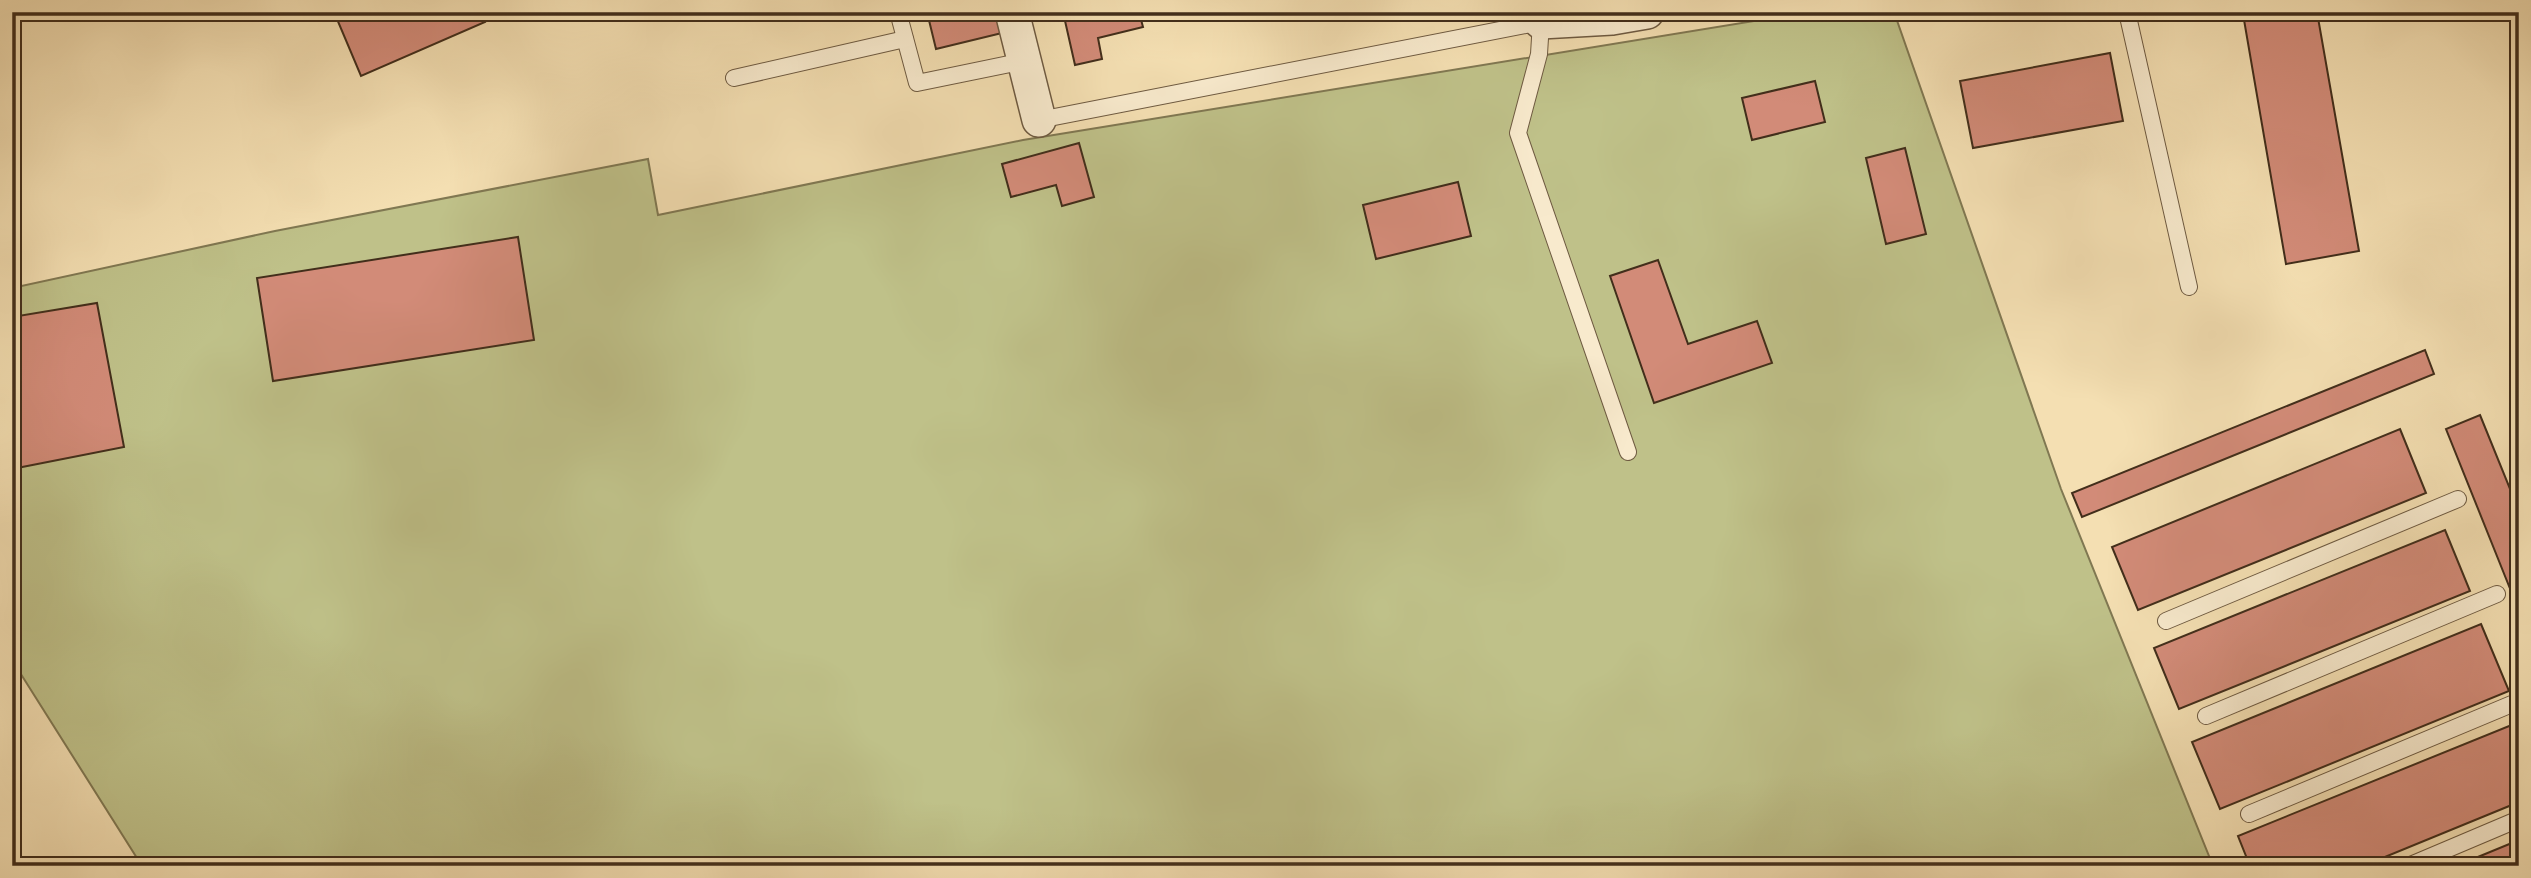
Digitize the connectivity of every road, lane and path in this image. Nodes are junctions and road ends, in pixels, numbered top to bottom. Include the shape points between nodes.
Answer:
1 (898, 12) edge
2 (1012, 12) edge
3 (1647, 12) edge
4 (2127, 12) edge
5 (1539, 17) edge
6 (905, 39) junction
7 (1024, 61) junction
8 (734, 78) dead end
9 (1038, 120) joint
10 (2189, 287) dead end
11 (1628, 452) dead end
12 (2458, 499) dead end
13 (2497, 594) dead end
14 (2166, 621) dead end
15 (2519, 701) edge
16 (2206, 716) dead end
17 (2249, 814) dead end
18 (2519, 819) edge
19 (2408, 866) edge

1 - 6 lane
2 - 7 street
3 - 5 street via 1612,18
4 - 10 lane
5 - 9 lane
5 - 11 lane via 1539,54 1518,133
6 - 7 lane via 917,83
6 - 8 lane
7 - 9 street
12 - 14 lane
13 - 16 lane
15 - 17 lane
18 - 19 lane

